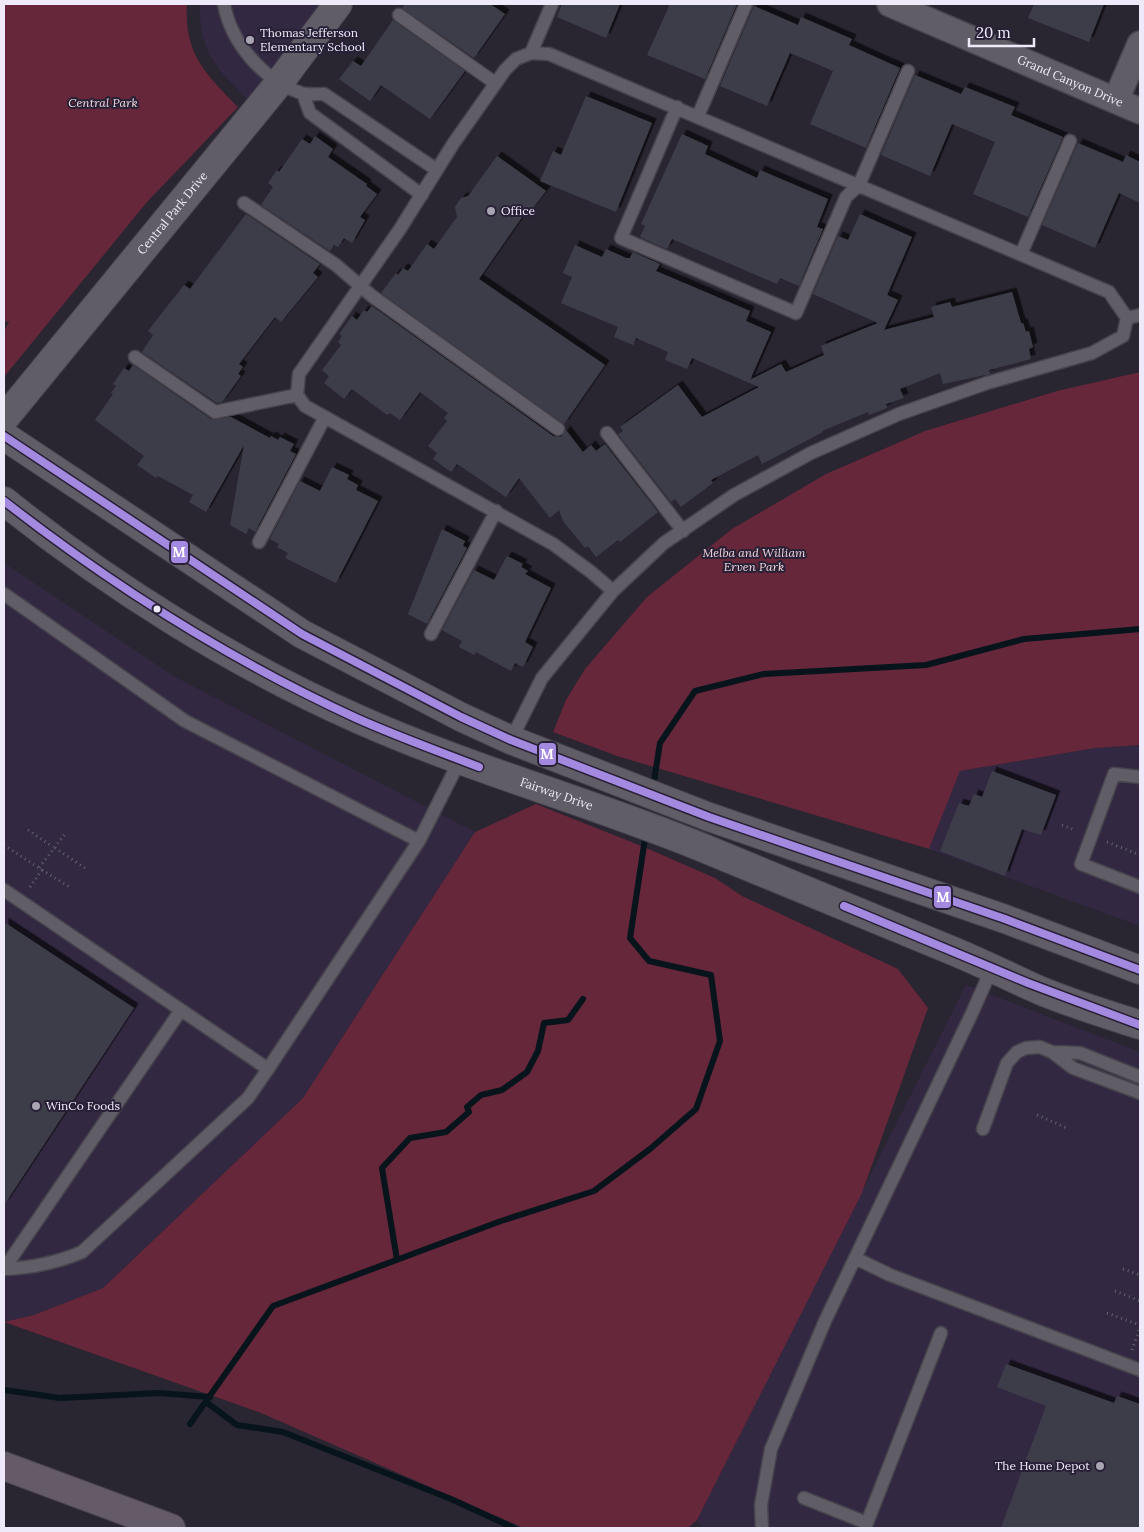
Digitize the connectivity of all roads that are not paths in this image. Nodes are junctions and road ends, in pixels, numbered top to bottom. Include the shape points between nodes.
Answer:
1 (224, 4) edge
2 (338, 4) edge
3 (552, 4) edge
4 (746, 4) edge
5 (890, 4) edge
6 (399, 15) dead end
7 (1140, 44) edge
8 (531, 52) junction
9 (908, 71) dead end
10 (495, 83) junction
11 (291, 88) junction
12 (1116, 100) junction
13 (678, 107) junction
14 (1140, 111) edge
15 (698, 116) junction
16 (1070, 141) dead end
17 (437, 170) junction
18 (858, 185) junction
19 (422, 195) junction
20 (244, 203) dead end
21 (1021, 254) junction
22 (360, 286) junction
23 (1140, 315) edge
24 (1127, 318) junction
25 (135, 357) dead end
26 (297, 395) junction
27 (325, 417) junction
28 (4, 419) edge
29 (558, 429) dead end
30 (607, 433) dead end
31 (4, 436) edge
32 (4, 501) edge
33 (496, 511) junction
34 (683, 531) junction
35 (259, 542) dead end
36 (613, 591) junction
37 (4, 594) edge
38 (431, 634) dead end
39 (511, 740) junction
40 (460, 760) junction
41 (1140, 777) edge
42 (419, 842) junction
43 (1140, 887) edge
44 (4, 890) edge
45 (992, 968) junction
46 (1140, 970) edge
47 (181, 1010) junction
48 (1140, 1026) edge
49 (1052, 1052) junction
50 (268, 1069) junction
51 (1140, 1077) edge
52 (1140, 1093) edge
53 (983, 1129) dead end
54 (855, 1258) junction
55 (4, 1269) edge
56 (941, 1333) dead end
57 (1140, 1370) edge
58 (4, 1466) edge
59 (804, 1498) dead end
60 (866, 1526) edge
61 (171, 1528) edge
62 (762, 1528) edge

1 - 11 lane via 226,17 240,46
2 - 11 main road, Central Park Drive
3 - 8 lane
4 - 15 lane
5 - 12 street, Grand Canyon Drive
6 - 10 lane
7 - 12 street
8 - 10 lane via 516,59
8 - 13 lane via 548,54
9 - 18 lane
10 - 17 lane
11 - 17 lane via 324,94
11 - 19 lane via 310,113
11 - 28 main road, Central Park Drive
12 - 14 street, Grand Canyon Drive
13 - 15 lane
13 - 18 lane via 621,238 796,313 846,197
15 - 18 lane
16 - 21 lane
17 - 19 lane
18 - 21 lane
19 - 22 lane
20 - 22 lane via 336,265
21 - 24 lane via 1109,292
22 - 26 lane via 299,374
22 - 29 lane
23 - 24 lane
24 - 34 lane via 1123,336 1092,353 899,414 811,453 734,495
25 - 26 lane via 214,412
26 - 27 lane via 306,406
27 - 33 lane
27 - 35 lane
30 - 34 lane
31 - 39 main road via 302,634 385,679
32 - 40 main road, Fairway Drive via 148,606 249,664 357,718
33 - 36 lane via 553,544
33 - 38 lane
34 - 36 lane
36 - 39 lane via 542,678
37 - 42 lane via 185,721
39 - 46 main road via 709,817 1006,919
40 - 42 lane
40 - 45 main road, Fairway Drive via 698,846
41 - 43 lane via 1114,774 1080,864
42 - 50 lane
44 - 47 lane
45 - 48 main road, Fairway Drive via 1041,990
45 - 54 lane
47 - 50 lane
47 - 55 lane
49 - 51 lane via 1080,1053
49 - 52 lane via 1073,1068
49 - 53 lane via 1033,1047 1011,1057
50 - 55 lane via 248,1098 82,1252 27,1268
54 - 57 lane via 890,1275
54 - 62 lane via 825,1320 771,1449 761,1505
56 - 60 lane
58 - 61 highway
59 - 60 lane

